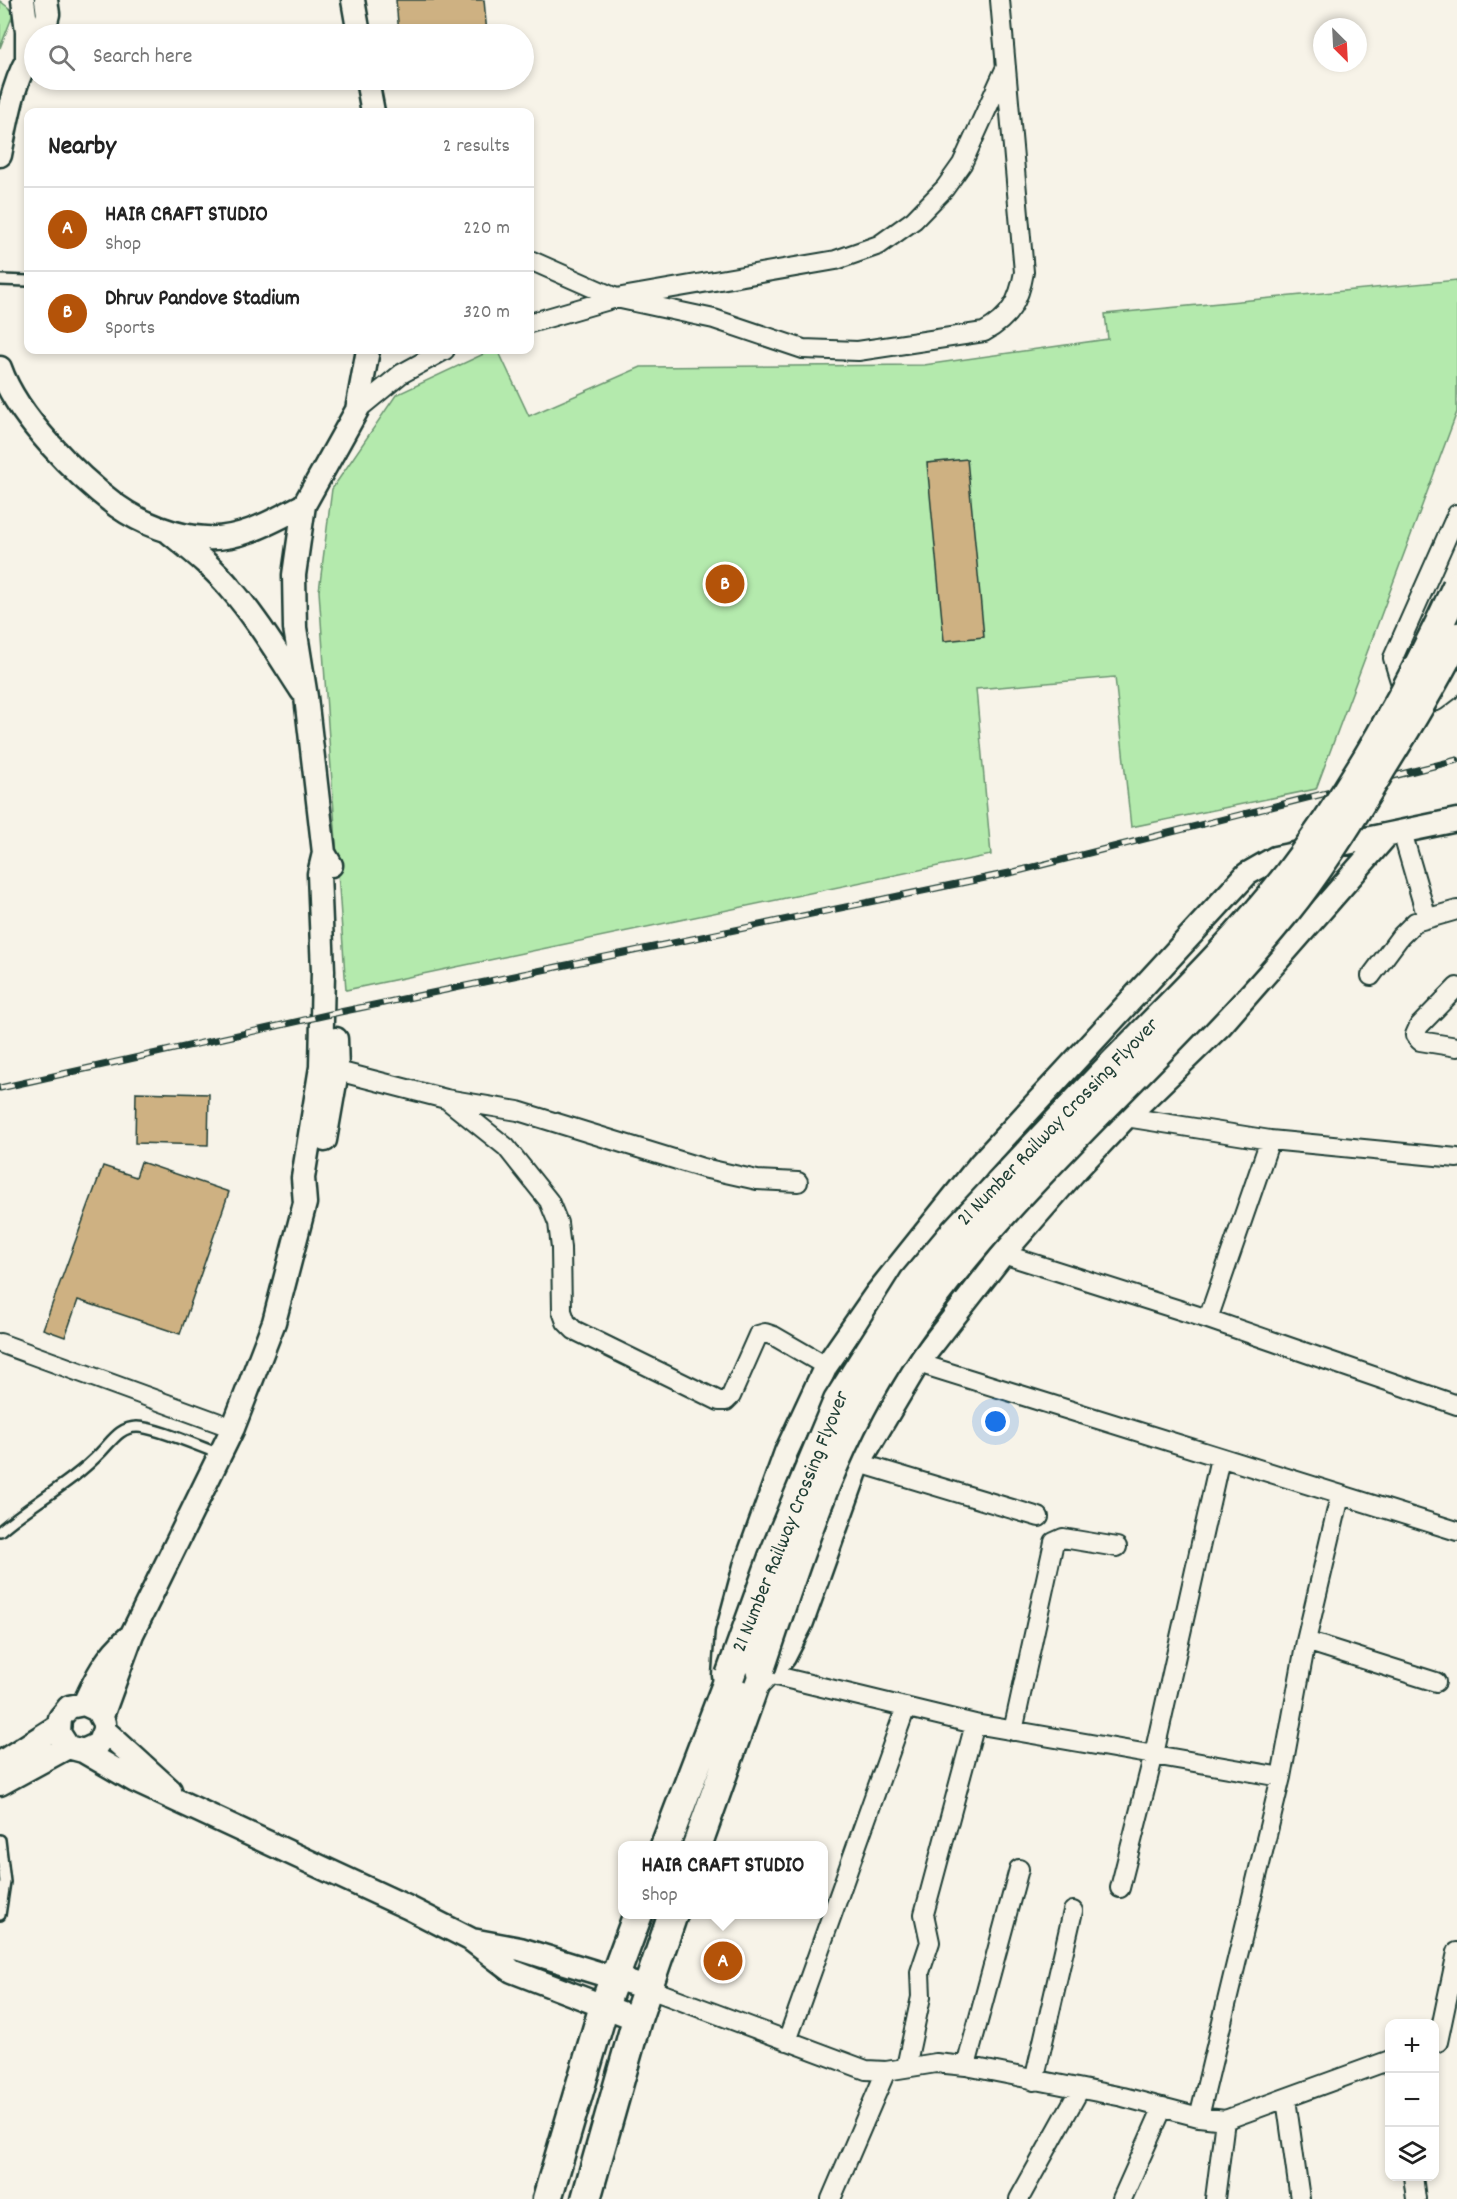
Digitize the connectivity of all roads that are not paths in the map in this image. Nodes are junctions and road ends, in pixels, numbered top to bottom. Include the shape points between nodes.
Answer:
1 (23, 0) edge
2 (46, 0) edge
3 (353, 0) edge
4 (1000, 0) edge
5 (27, 24) edge
6 (46, 24) edge
7 (357, 24) edge
8 (1006, 65) junction
9 (24, 71) edge
10 (369, 90) edge
11 (372, 108) edge
12 (0, 155) edge
13 (534, 262) edge
14 (0, 280) edge
15 (24, 281) edge
16 (616, 298) junction
17 (534, 322) edge
18 (367, 354) edge
19 (438, 354) edge
20 (1, 373) edge
21 (357, 410) junction
22 (304, 505) junction
23 (1457, 514) edge
24 (169, 532) junction
25 (1457, 586) edge
26 (1457, 638) edge
27 (1457, 679) edge
28 (306, 697) junction
29 (1457, 820) edge
30 (1394, 833) junction
31 (1457, 910) edge
32 (1427, 918) junction
33 (1371, 976) dead end
34 (1457, 987) edge
35 (1457, 1047) edge
36 (329, 1069) junction
37 (446, 1099) junction
38 (1126, 1117) junction
39 (1270, 1140) junction
40 (1457, 1158) edge
41 (798, 1182) dead end
42 (1003, 1254) junction
43 (1208, 1319) junction
44 (0, 1343) edge
45 (918, 1363) junction
46 (826, 1365) junction
47 (1457, 1405) edge
48 (233, 1428) junction
49 (220, 1454) junction
50 (1220, 1458) junction
51 (859, 1463) junction
52 (1340, 1496) junction
53 (1039, 1517) dead end
54 (0, 1531) edge
55 (1457, 1532) edge
56 (1117, 1547) dead end
57 (1306, 1641) junction
58 (746, 1681) junction
59 (1436, 1682) dead end
60 (906, 1707) junction
61 (97, 1717) junction
62 (975, 1724) junction
63 (58, 1726) junction
64 (1013, 1731) junction
65 (75, 1749) junction
66 (1154, 1754) junction
67 (0, 1763) edge
68 (1281, 1777) junction
69 (0, 1784) edge
70 (185, 1803) junction
71 (0, 1840) edge
72 (667, 1841) edge
73 (698, 1841) edge
74 (1019, 1869) dead end
75 (1120, 1888) dead end
76 (1073, 1911) dead end
77 (0, 1915) edge
78 (636, 1919) edge
79 (671, 1919) edge
80 (470, 1940) junction
81 (1457, 1952) edge
82 (613, 1979) junction
83 (647, 1988) junction
84 (604, 2006) junction
85 (637, 2019) junction
86 (1439, 2029) edge
87 (1457, 2035) edge
88 (787, 2041) junction
89 (1439, 2041) edge
90 (1385, 2062) edge
91 (966, 2066) junction
92 (906, 2067) junction
93 (885, 2071) junction
94 (1034, 2080) junction
95 (1080, 2089) junction
96 (1286, 2099) junction
97 (1163, 2107) junction
98 (1199, 2117) junction
99 (1225, 2120) junction
100 (1414, 2181) edge
101 (547, 2199) edge
102 (586, 2199) edge
103 (831, 2199) edge
104 (1019, 2199) edge
105 (1122, 2199) edge
106 (1215, 2199) edge
107 (1299, 2199) edge
108 (1416, 2199) edge

1 - 5 street
2 - 6 street
3 - 7 street
4 - 8 street
8 - 16 street via 962,164 914,220 879,245 836,260
8 - 16 street via 1024,272 1013,310 1000,323 984,332 832,352 803,349 714,319
9 - 12 street
10 - 11 street
13 - 16 street
14 - 15 lane
16 - 17 street
18 - 21 street
19 - 21 street via 401,374
20 - 24 street via 34,424 81,475 118,507
21 - 22 street
22 - 24 street via 235,536 206,538
22 - 28 street via 293,604
23 - 27 street via 1393,658 1400,681 1436,701
24 - 28 street via 231,588
25 - 58 main road, 21 Number Railway Crossing Flyover, bridge via 1367,754 1288,874 1223,951 955,1232 901,1301 838,1401 773,1557
26 - 58 main road, 21 Number Railway Crossing Flyover, bridge via 1356,811 1286,912 1008,1206 898,1346 860,1409 832,1468
28 - 36 street via 324,853 334,874
29 - 30 street
30 - 32 street
30 - 38 street via 1221,1025
30 - 46 street via 1275,858 1247,874 876,1294
31 - 32 street
32 - 33 street via 1415,922 1400,937
34 - 35 street via 1415,1035 1420,1041
36 - 37 street
36 - 48 street via 319,1178 305,1203 274,1322
37 - 41 street via 518,1111 702,1168 757,1180
37 - 46 street via 506,1147 549,1201 558,1223 561,1248 562,1311 574,1330 718,1401 731,1396 758,1335 774,1336
38 - 39 street
38 - 42 street via 1031,1211
39 - 40 street
39 - 43 street
42 - 43 street
42 - 45 street
43 - 47 street
44 - 48 street
45 - 50 street
45 - 51 street
46 - 58 street via 786,1452 736,1595 727,1633
48 - 49 street
49 - 54 lane via 151,1430 127,1428 93,1460
49 - 61 street via 132,1634 106,1659
50 - 52 street
50 - 66 street
51 - 53 street
51 - 58 street via 802,1622 784,1657
52 - 55 street
52 - 57 street
56 - 64 street via 1063,1538 1054,1542
57 - 59 street
57 - 68 street
58 - 60 street
58 - 72 main road
58 - 73 main road
60 - 62 street
60 - 88 street
61 - 63 street via 69,1707
61 - 65 street via 98,1744
61 - 70 street
62 - 64 street
62 - 92 street via 924,1914 930,1942 920,1972 921,1997
63 - 65 street via 62,1741
63 - 67 street
64 - 66 street
65 - 69 street
65 - 70 street
66 - 68 street
66 - 75 street
68 - 98 street
70 - 80 street
71 - 77 lane via 5,1882
74 - 91 street
76 - 94 street
78 - 82 main road
79 - 83 main road
80 - 82 street via 520,1949
80 - 84 street via 512,1971
81 - 86 street
82 - 83 street
82 - 84 main road
83 - 85 main road
83 - 88 street
84 - 85 street
84 - 101 main road
85 - 102 main road
87 - 89 street
88 - 93 street via 850,2066
90 - 96 street
91 - 92 street via 936,2063
91 - 94 street
92 - 93 street
93 - 103 street
94 - 95 street
95 - 97 street
95 - 104 street
96 - 99 street
96 - 107 street
97 - 98 street
97 - 105 street
98 - 99 street
99 - 106 street
100 - 108 street

